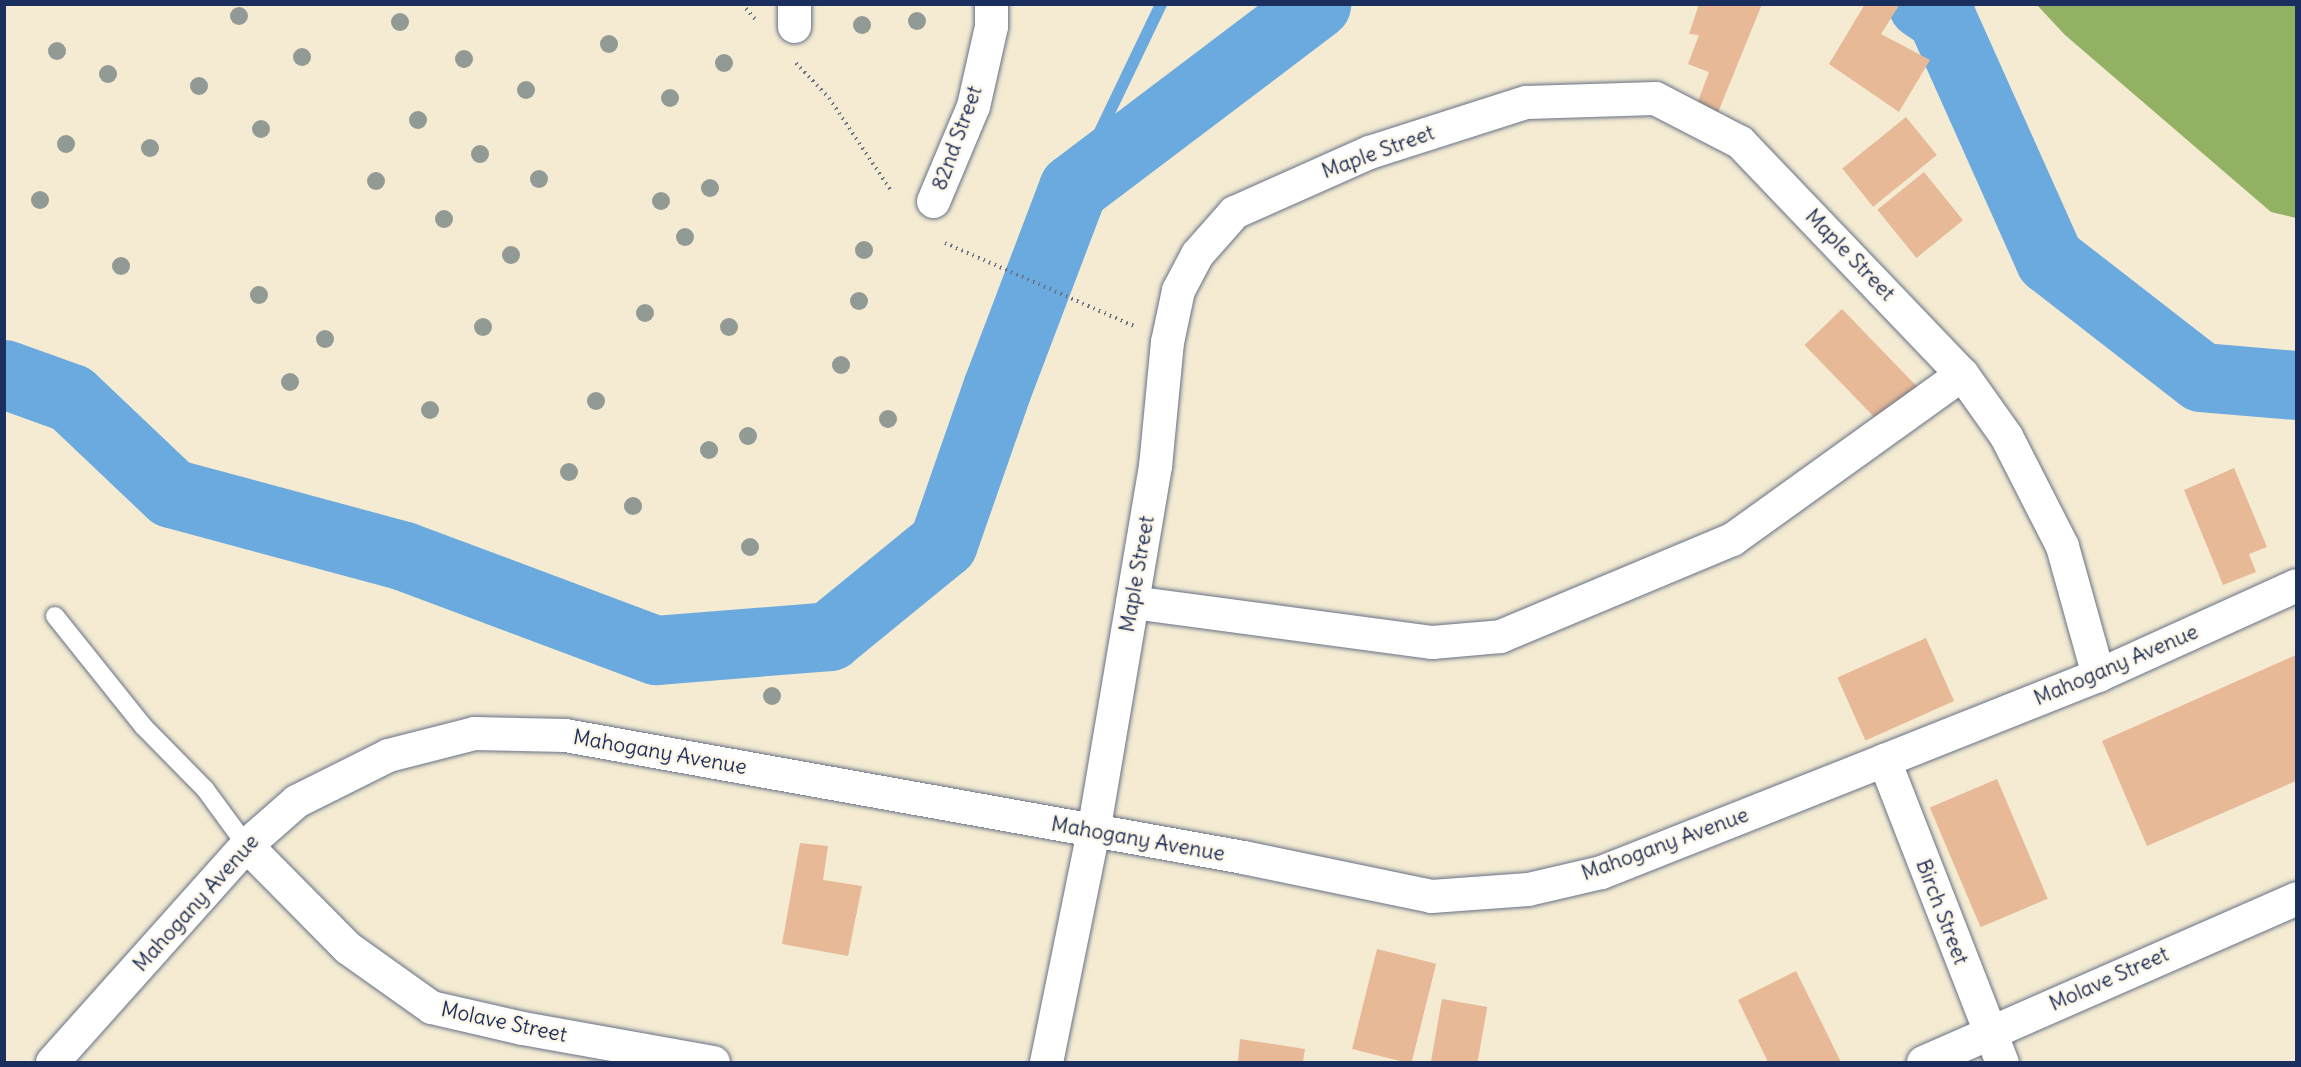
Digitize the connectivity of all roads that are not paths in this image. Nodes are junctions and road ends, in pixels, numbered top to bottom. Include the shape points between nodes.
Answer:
1 (990, 4) edge
2 (933, 201) dead end
3 (1962, 374) junction
4 (2296, 585) edge
5 (1132, 602) junction
6 (55, 616) dead end
7 (2098, 675) junction
8 (1884, 760) junction
9 (1093, 832) junction
10 (246, 845) junction
11 (2296, 898) edge
12 (1996, 1048) edge
13 (52, 1062) edge
14 (713, 1062) edge
15 (1046, 1062) edge
16 (1923, 1062) edge

1 - 2 street, 82nd Street via 991,26 973,106
3 - 5 street via 1732,538 1500,636 1431,642
3 - 5 street, Maple Street via 1740,142 1655,98 1526,102 1369,152 1234,212 1197,254 1178,290 1167,342 1155,466
3 - 7 street, Maple Street via 2006,436 2062,546
4 - 7 street, Mahogany Avenue
5 - 9 street, Maple Street
6 - 10 lane via 143,726 205,789
7 - 8 street, Mahogany Avenue
8 - 9 street, Mahogany Avenue via 1601,872 1528,889 1431,896 1243,857
8 - 12 street, Birch Street
9 - 10 street, Mahogany Avenue via 566,735 474,733 388,755 296,801
9 - 15 street, Maple Street
10 - 13 street, Mahogany Avenue
10 - 14 street, Molave Street via 348,948 431,1007 522,1028
11 - 12 street, Molave Street
12 - 16 street, Molave Street

